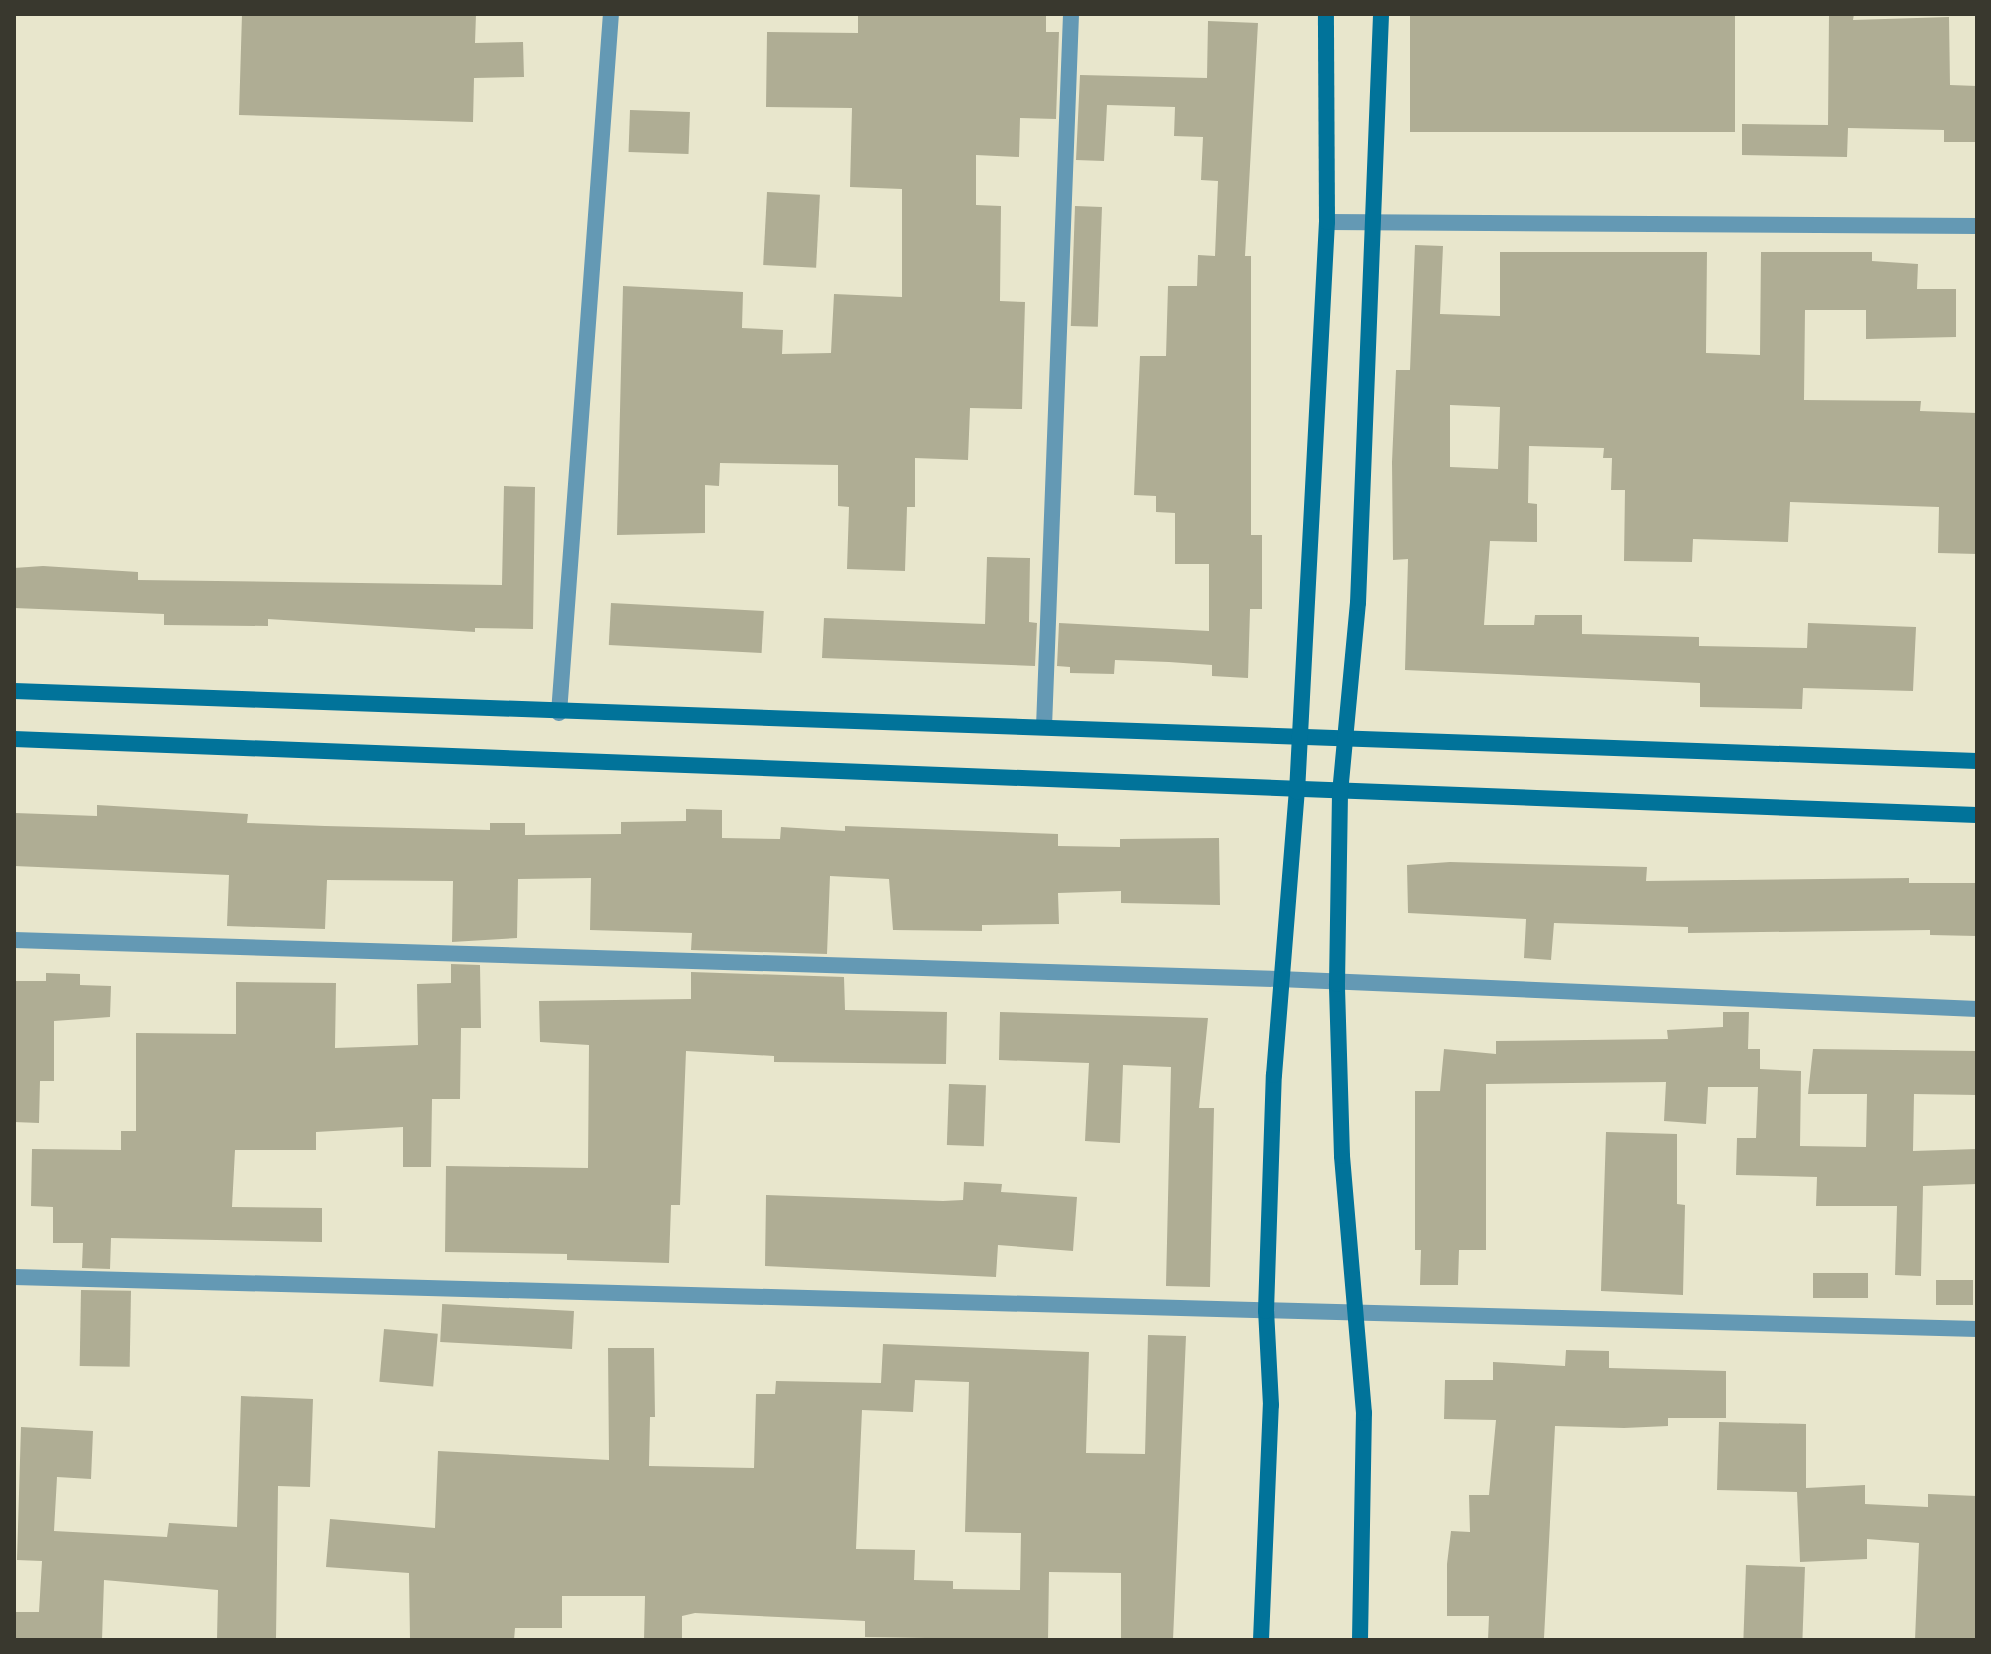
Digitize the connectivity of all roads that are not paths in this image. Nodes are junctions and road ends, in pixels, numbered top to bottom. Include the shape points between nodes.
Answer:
1 (611, 14) edge
2 (1071, 14) edge
3 (1326, 14) edge
4 (1381, 14) edge
5 (1327, 222) junction
6 (1374, 223) junction
7 (1977, 226) edge
8 (14, 691) edge
9 (559, 713) junction
10 (1044, 727) junction
11 (1297, 734) junction
12 (1349, 737) junction
13 (14, 739) edge
14 (1977, 761) edge
15 (1297, 792) junction
16 (1340, 793) junction
17 (1977, 815) edge
18 (14, 940) edge
19 (1279, 979) junction
20 (1337, 984) junction
21 (1977, 1009) edge
22 (14, 1277) edge
23 (1358, 1309) junction
24 (1266, 1311) junction
25 (1977, 1329) edge
26 (1261, 1640) edge
27 (1360, 1640) edge

1 - 9 street
2 - 10 street
3 - 5 street
4 - 6 street
5 - 6 street
5 - 11 street
6 - 7 street
6 - 12 street
8 - 9 street
9 - 10 street
10 - 11 street
11 - 12 street
11 - 15 street
12 - 14 street
12 - 16 street
13 - 15 street
15 - 16 street
15 - 19 street
16 - 17 street
16 - 20 street
18 - 19 street
19 - 20 street
19 - 24 street
20 - 21 street
20 - 23 street via 1342,1156
22 - 24 street
23 - 24 street
23 - 25 street
23 - 27 street via 1364,1413
24 - 26 street via 1271,1405

